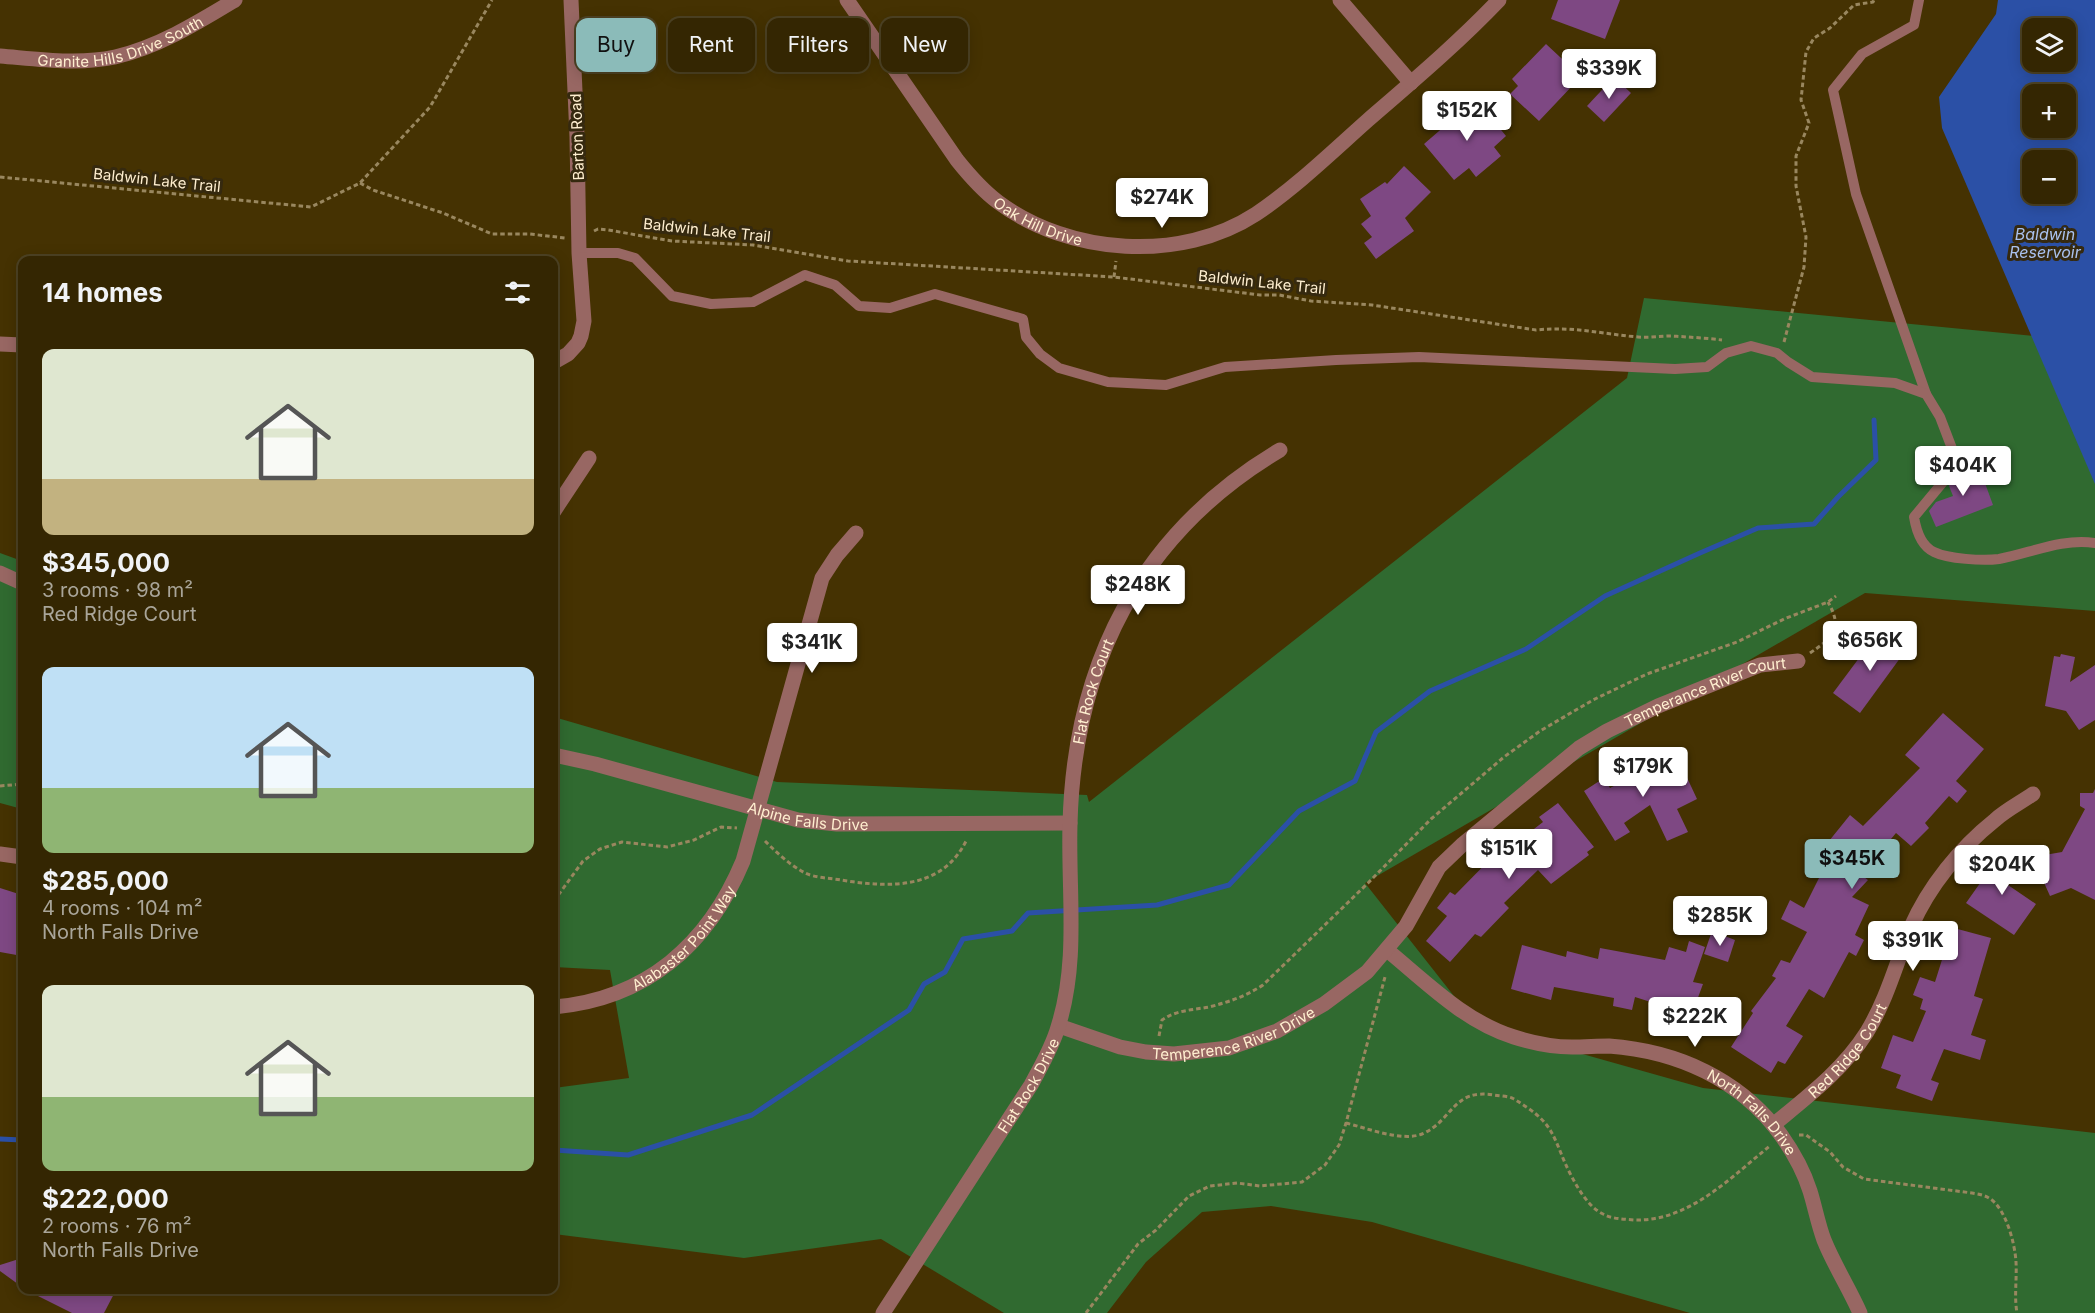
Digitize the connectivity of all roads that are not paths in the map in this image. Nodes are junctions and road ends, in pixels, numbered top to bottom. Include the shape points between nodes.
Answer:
1 (571, 0) edge
2 (847, 0) edge
3 (1340, 0) edge
4 (1499, 0) edge
5 (1919, 0) edge
6 (228, 2) edge
7 (0, 56) edge
8 (1411, 83) junction
9 (579, 245) junction
10 (0, 344) edge
11 (18, 345) edge
12 (558, 360) edge
13 (1926, 394) junction
14 (1280, 450) dead end
15 (589, 458) dead end
16 (558, 504) edge
17 (856, 533) dead end
18 (2095, 543) edge
19 (0, 573) edge
20 (18, 581) edge
21 (1798, 661) road end
22 (558, 756) edge
23 (2033, 794) dead end
24 (757, 809) junction
25 (1070, 823) junction
26 (0, 854) edge
27 (18, 856) edge
28 (1387, 950) junction
29 (558, 1006) edge
30 (1059, 1026) junction
31 (1778, 1131) junction
32 (883, 1313) edge
33 (1860, 1313) edge

1 - 9 street, Barton Road
2 - 8 street, Oak Hill Drive via 975,182 1019,216 1069,238 1134,247 1166,245 1229,228 1286,192
3 - 8 street
4 - 8 street, Oak Hill Drive
5 - 13 lane via 1914,25 1862,54 1833,90 1856,194
6 - 7 street, Granite Hills Drive South via 163,41 114,57 65,61
9 - 12 street, Barton Road via 584,321 581,336 568,354
9 - 13 lane via 635,258 672,296 711,304 753,302 805,275 835,285 859,306 890,309 935,294 1023,319 1026,337 1040,354 1059,368 1108,382 1166,385 1225,367 1419,357 1675,369 1707,367 1726,353 1751,346 1777,353 1812,377 1895,383
10 - 11 street
13 - 18 lane via 1953,451 1943,482 1914,517 1916,532 1932,552 1997,559 2049,546
14 - 25 street, Flat Rock Court via 1201,508 1146,572 1120,615 1088,693 1079,732
15 - 16 street
17 - 24 street, Alabaster Point Way via 822,578
19 - 20 street
21 - 28 street, Temperance River Court via 1760,665 1658,706 1579,748 1439,867 1406,926
22 - 24 street, Alpine Falls Drive
23 - 31 street, Red Ridge Court via 1966,845 1944,872 1911,927 1891,985 1865,1034
24 - 25 street, Alpine Falls Drive via 837,825
24 - 29 street, Alabaster Point Way via 733,885 716,914 681,954 614,994
25 - 30 street, Flat Rock Drive via 1072,924 1069,974
26 - 27 street
28 - 30 street, Temperence River Drive via 1367,972 1324,1004 1277,1031 1229,1048 1156,1053 1120,1047
28 - 31 street, North Falls Drive via 1457,1008 1512,1037 1542,1044 1606,1046 1668,1055 1726,1082 1750,1100
30 - 32 street, Flat Rock Drive via 1031,1084
31 - 33 street, North Falls Drive via 1798,1162 1830,1256

